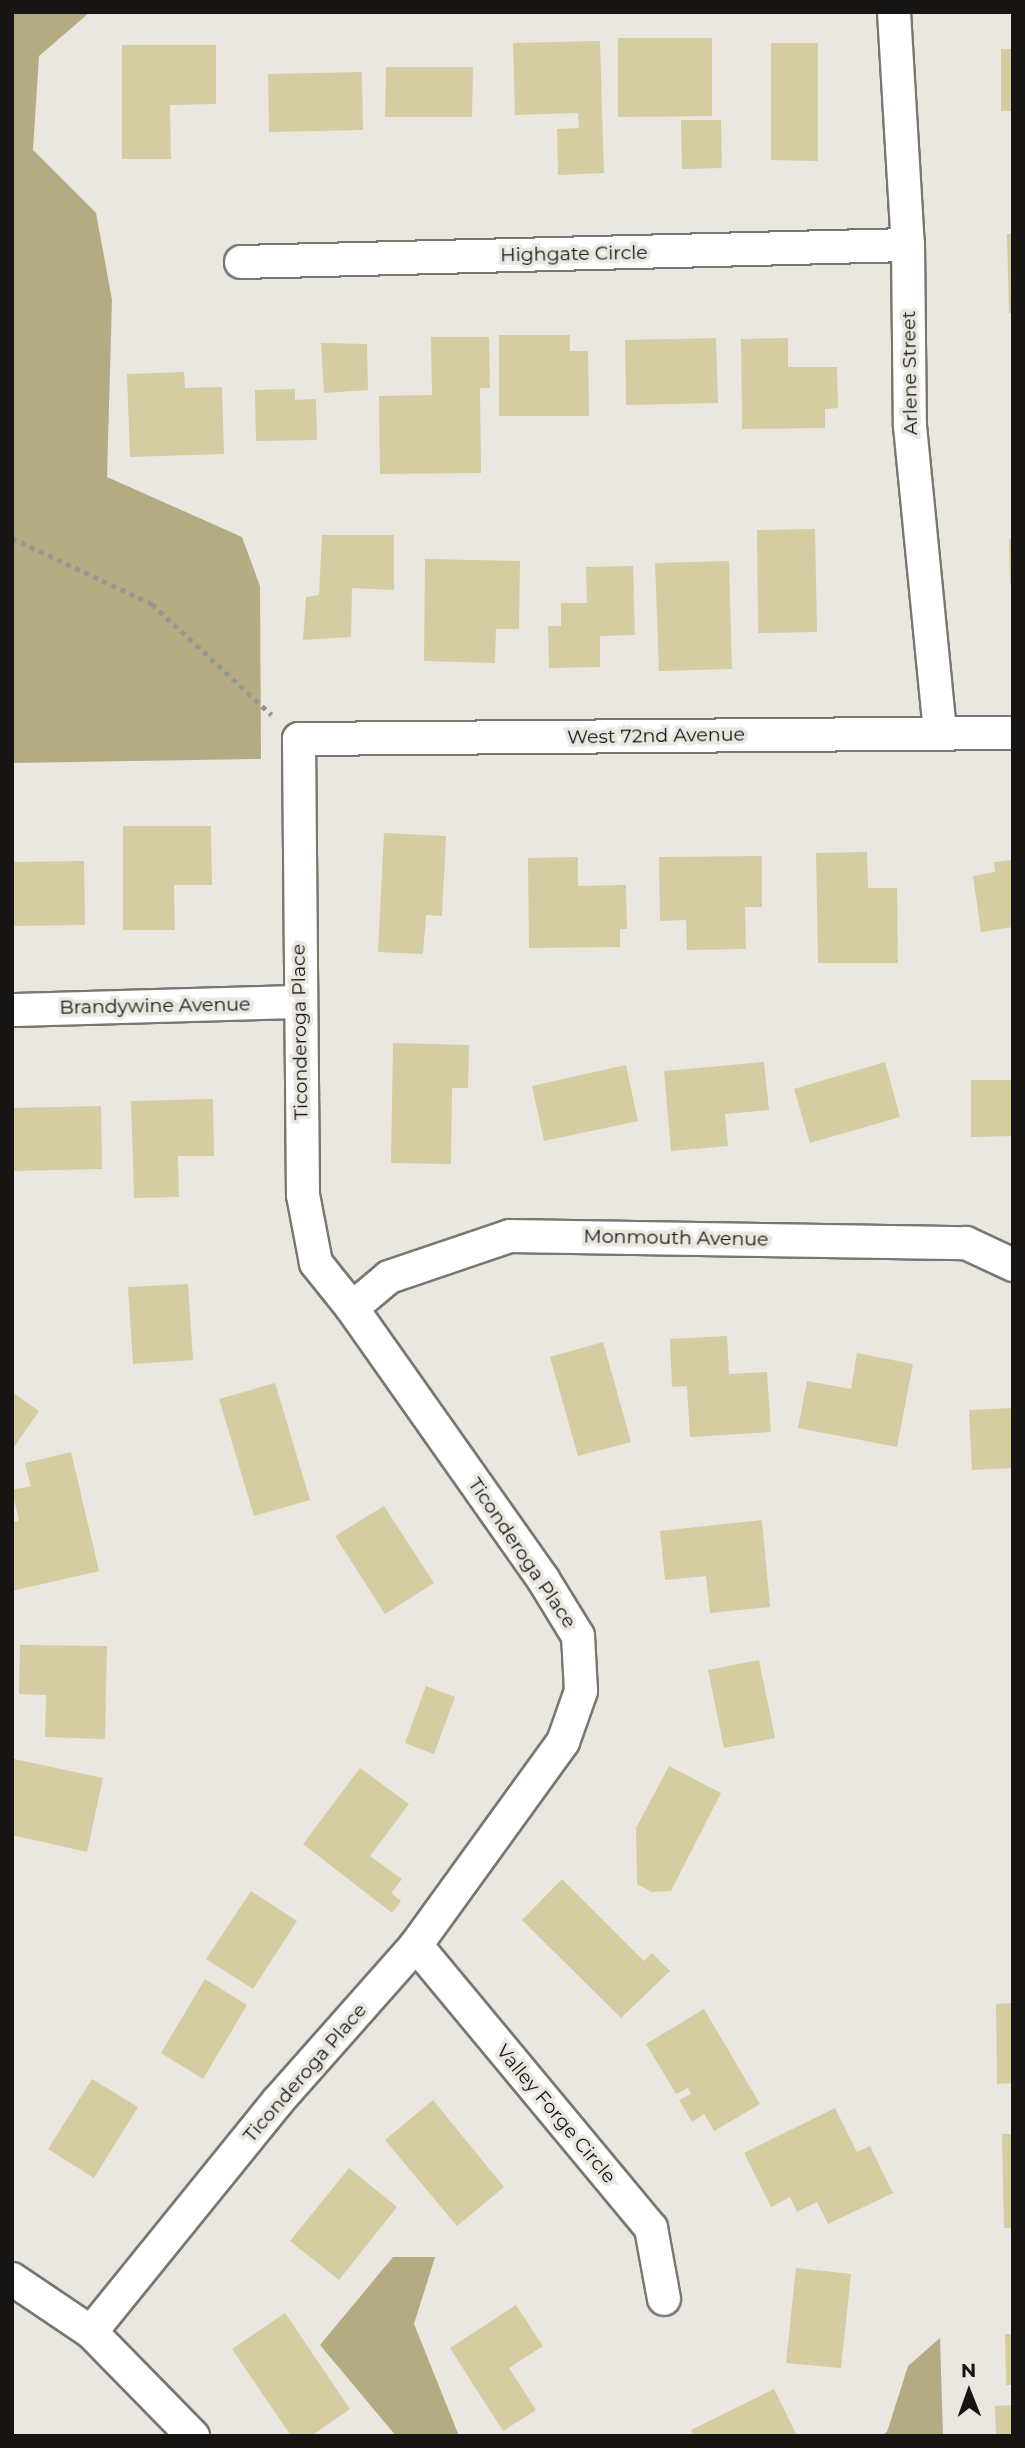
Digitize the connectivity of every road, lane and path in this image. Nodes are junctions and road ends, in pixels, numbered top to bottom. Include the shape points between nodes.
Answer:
1 (894, 12) edge
2 (908, 245) junction
3 (241, 262) dead end
4 (12, 538) edge
5 (940, 733) junction
6 (1013, 733) edge
7 (299, 739) junction
8 (298, 1002) junction
9 (12, 1010) edge
10 (1013, 1265) edge
11 (352, 1308) junction
12 (416, 1945) junction
13 (12, 2279) edge
14 (664, 2299) dead end
15 (92, 2332) junction
16 (193, 2436) edge

1 - 2 street, Arlene Street
2 - 3 street, Highgate Circle
2 - 5 street, Arlene Street via 910,426
4 - 7 path via 152,604
5 - 6 street, West 72nd Avenue
5 - 7 street, West 72nd Avenue
7 - 8 street, Ticonderoga Place
8 - 9 street, Brandywine Avenue
8 - 11 street, Ticonderoga Place via 303,1195 316,1263
10 - 11 street, Monmouth Avenue via 966,1243 510,1236 389,1278
11 - 12 street, Ticonderoga Place via 578,1636 581,1691 563,1742
12 - 14 street, Valley Forge Circle via 651,2228
12 - 15 street, Ticonderoga Place via 278,2101
13 - 15 street
15 - 16 street

